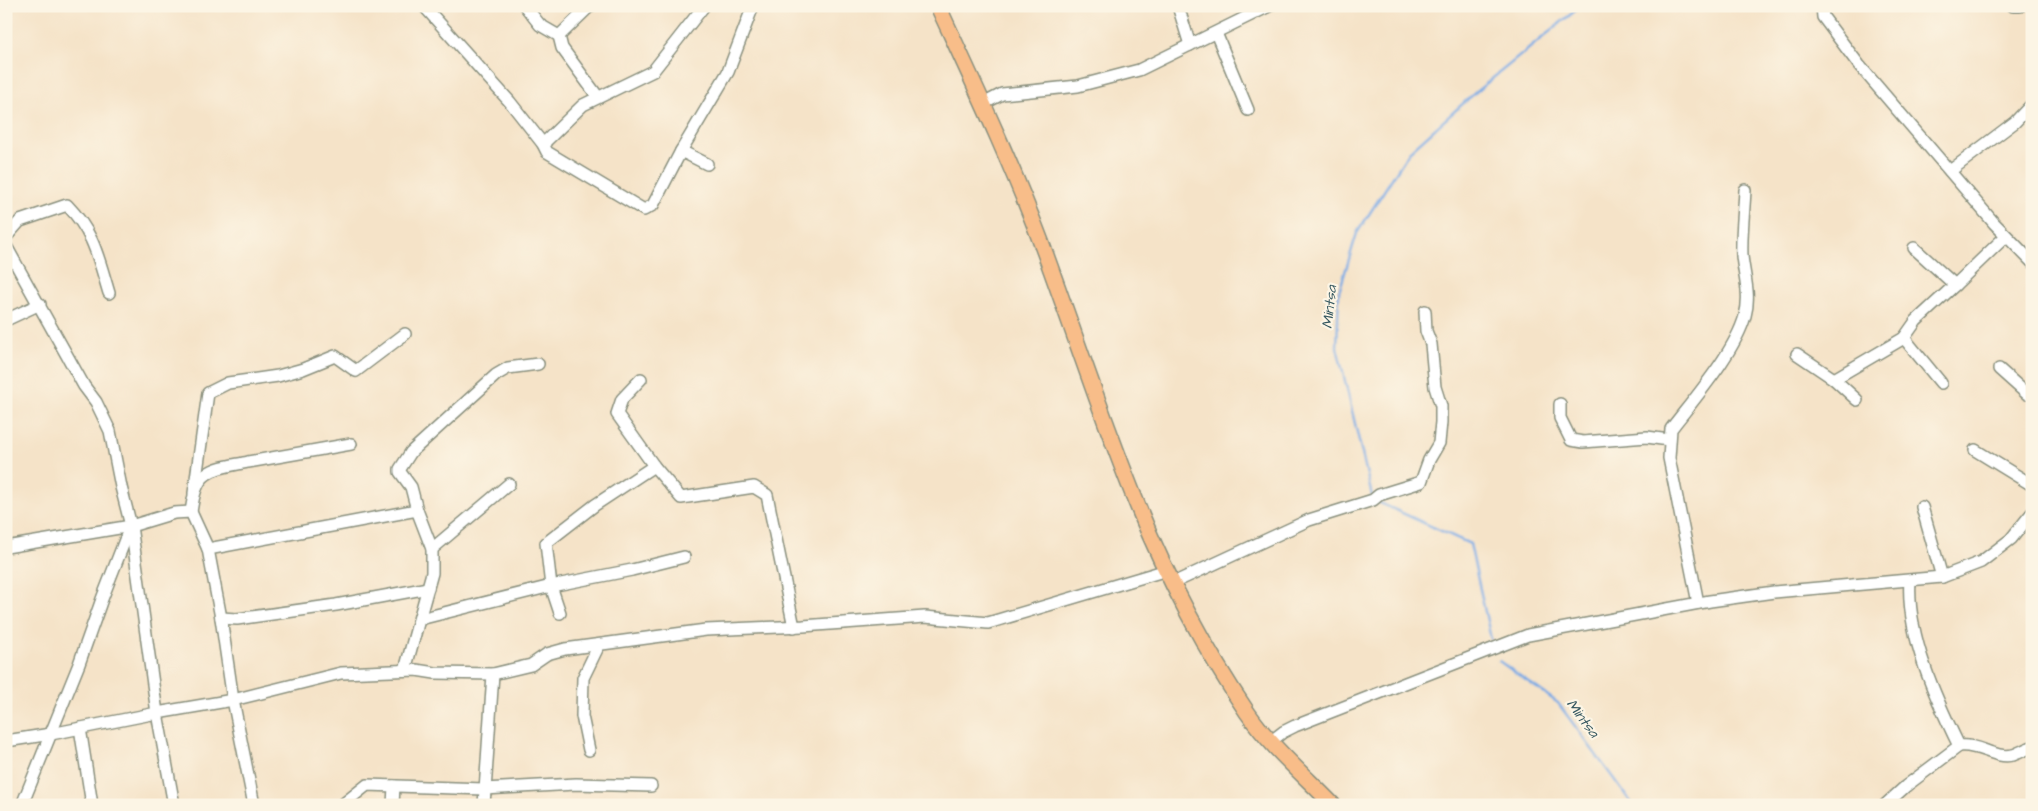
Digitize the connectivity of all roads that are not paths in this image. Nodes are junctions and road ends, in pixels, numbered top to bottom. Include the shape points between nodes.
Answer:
1 (424, 6) edge
2 (525, 6) edge
3 (590, 6) edge
4 (704, 6) edge
5 (753, 6) edge
6 (938, 6) edge
7 (1178, 6) edge
8 (1269, 6) edge
9 (1822, 6) edge
10 (2013, 6) edge
11 (2020, 6) edge
12 (1216, 33) junction
13 (559, 36) junction
14 (1190, 45) junction
15 (598, 97) junction
16 (983, 104) junction
17 (2032, 104) edge
18 (1248, 110) dead end
19 (543, 144) junction
20 (681, 151) junction
21 (707, 164) dead end
22 (1950, 171) junction
23 (1745, 190) dead end
24 (2006, 236) junction
25 (6, 237) edge
26 (6, 246) edge
27 (1914, 248) dead end
28 (2032, 262) edge
29 (1955, 286) junction
30 (109, 293) dead end
31 (40, 304) junction
32 (1426, 311) dead end
33 (6, 320) edge
34 (405, 334) dead end
35 (1904, 338) junction
36 (1797, 354) dead end
37 (538, 364) dead end
38 (1999, 369) dead end
39 (642, 379) dead end
40 (1834, 379) junction
41 (1941, 383) dead end
42 (2032, 395) edge
43 (1857, 400) dead end
44 (1560, 404) dead end
45 (1669, 440) junction
46 (351, 444) dead end
47 (1975, 450) dead end
48 (654, 466) junction
49 (509, 484) dead end
50 (2032, 485) edge
51 (194, 492) junction
52 (1922, 507) dead end
53 (417, 510) junction
54 (191, 512) junction
55 (2032, 513) edge
56 (131, 526) junction
57 (6, 547) edge
58 (208, 549) junction
59 (432, 549) junction
60 (684, 557) dead end
61 (1170, 576) junction
62 (1942, 577) junction
63 (1910, 580) junction
64 (551, 586) junction
65 (428, 588) junction
66 (1698, 603) junction
67 (560, 613) dead end
68 (221, 618) junction
69 (420, 619) junction
70 (794, 626) junction
71 (600, 645) junction
72 (405, 670) junction
73 (493, 674) junction
74 (233, 700) junction
75 (157, 713) junction
76 (80, 728) junction
77 (51, 734) junction
78 (8, 738) edge
79 (1270, 742) junction
80 (1959, 746) junction
81 (2032, 746) edge
82 (589, 750) dead end
83 (394, 786) junction
84 (651, 786) dead end
85 (484, 789) junction
86 (22, 805) edge
87 (92, 805) edge
88 (174, 805) edge
89 (254, 805) edge
90 (342, 805) edge
91 (393, 805) edge
92 (484, 805) edge
93 (1333, 805) edge
94 (1884, 805) edge

1 - 19 street
2 - 13 street via 540,25
3 - 13 street
4 - 15 street via 653,71
5 - 20 street via 728,72
6 - 16 main road
7 - 14 street
8 - 12 street
9 - 22 street via 1823,17 1859,65
10 - 11 street
12 - 14 street
12 - 18 street
13 - 15 street via 562,48
14 - 16 street via 1139,70 1078,86 1002,94
15 - 19 street via 582,105
16 - 61 main road via 1040,240 1139,510
17 - 22 street via 2015,122
19 - 20 street via 547,152 644,210 653,205
20 - 21 street
22 - 24 street
23 - 45 street via 1742,255 1748,294 1745,317 1716,370 1671,429
24 - 28 street
24 - 29 street
25 - 30 street via 20,221 67,205 92,236
26 - 31 street
27 - 29 street
29 - 35 street via 1916,321
31 - 33 street
31 - 56 street via 110,431
32 - 61 street via 1426,330 1435,387 1442,406 1442,422 1439,443 1421,482 1308,520
34 - 51 street via 356,371 334,356 278,376 228,383 208,393
35 - 40 street
35 - 41 street
36 - 40 street
37 - 53 street via 508,368 496,374 411,452 400,472 411,487
38 - 42 street
39 - 48 street via 622,399 617,414
40 - 43 street
44 - 45 street via 1560,418 1571,440 1647,437
45 - 66 street via 1669,458
46 - 51 street via 228,466 207,474
47 - 50 street
48 - 64 street via 546,543
48 - 70 street via 681,498 754,487 768,495
49 - 59 street
51 - 54 street
52 - 62 street
53 - 58 street
53 - 59 street
54 - 56 street via 174,513
54 - 58 street
55 - 62 street via 2011,540 1981,562
56 - 57 street
56 - 75 street
56 - 77 street
58 - 68 street
59 - 65 street
60 - 64 street
61 - 70 street via 988,622 925,617
61 - 79 main road via 1210,652
62 - 63 street
63 - 66 street via 1774,592
63 - 80 street via 1909,594 1916,635 1925,666
64 - 67 street
64 - 69 street
65 - 68 street via 238,619
65 - 69 street
66 - 79 street via 1528,635 1295,726
68 - 74 street
69 - 72 street
70 - 71 street via 706,630
71 - 73 street via 565,649 547,654 531,665
71 - 82 street via 583,678 582,716
72 - 73 street
72 - 74 street via 341,672
73 - 85 street
74 - 75 street
74 - 89 street
75 - 76 street
75 - 88 street
76 - 77 street
76 - 87 street
77 - 78 street
77 - 86 street
79 - 93 main road
80 - 81 street via 1976,746 1997,755 2013,755
80 - 94 street
83 - 85 street
83 - 90 street via 367,785
83 - 91 street
84 - 85 street via 576,784
85 - 92 street

